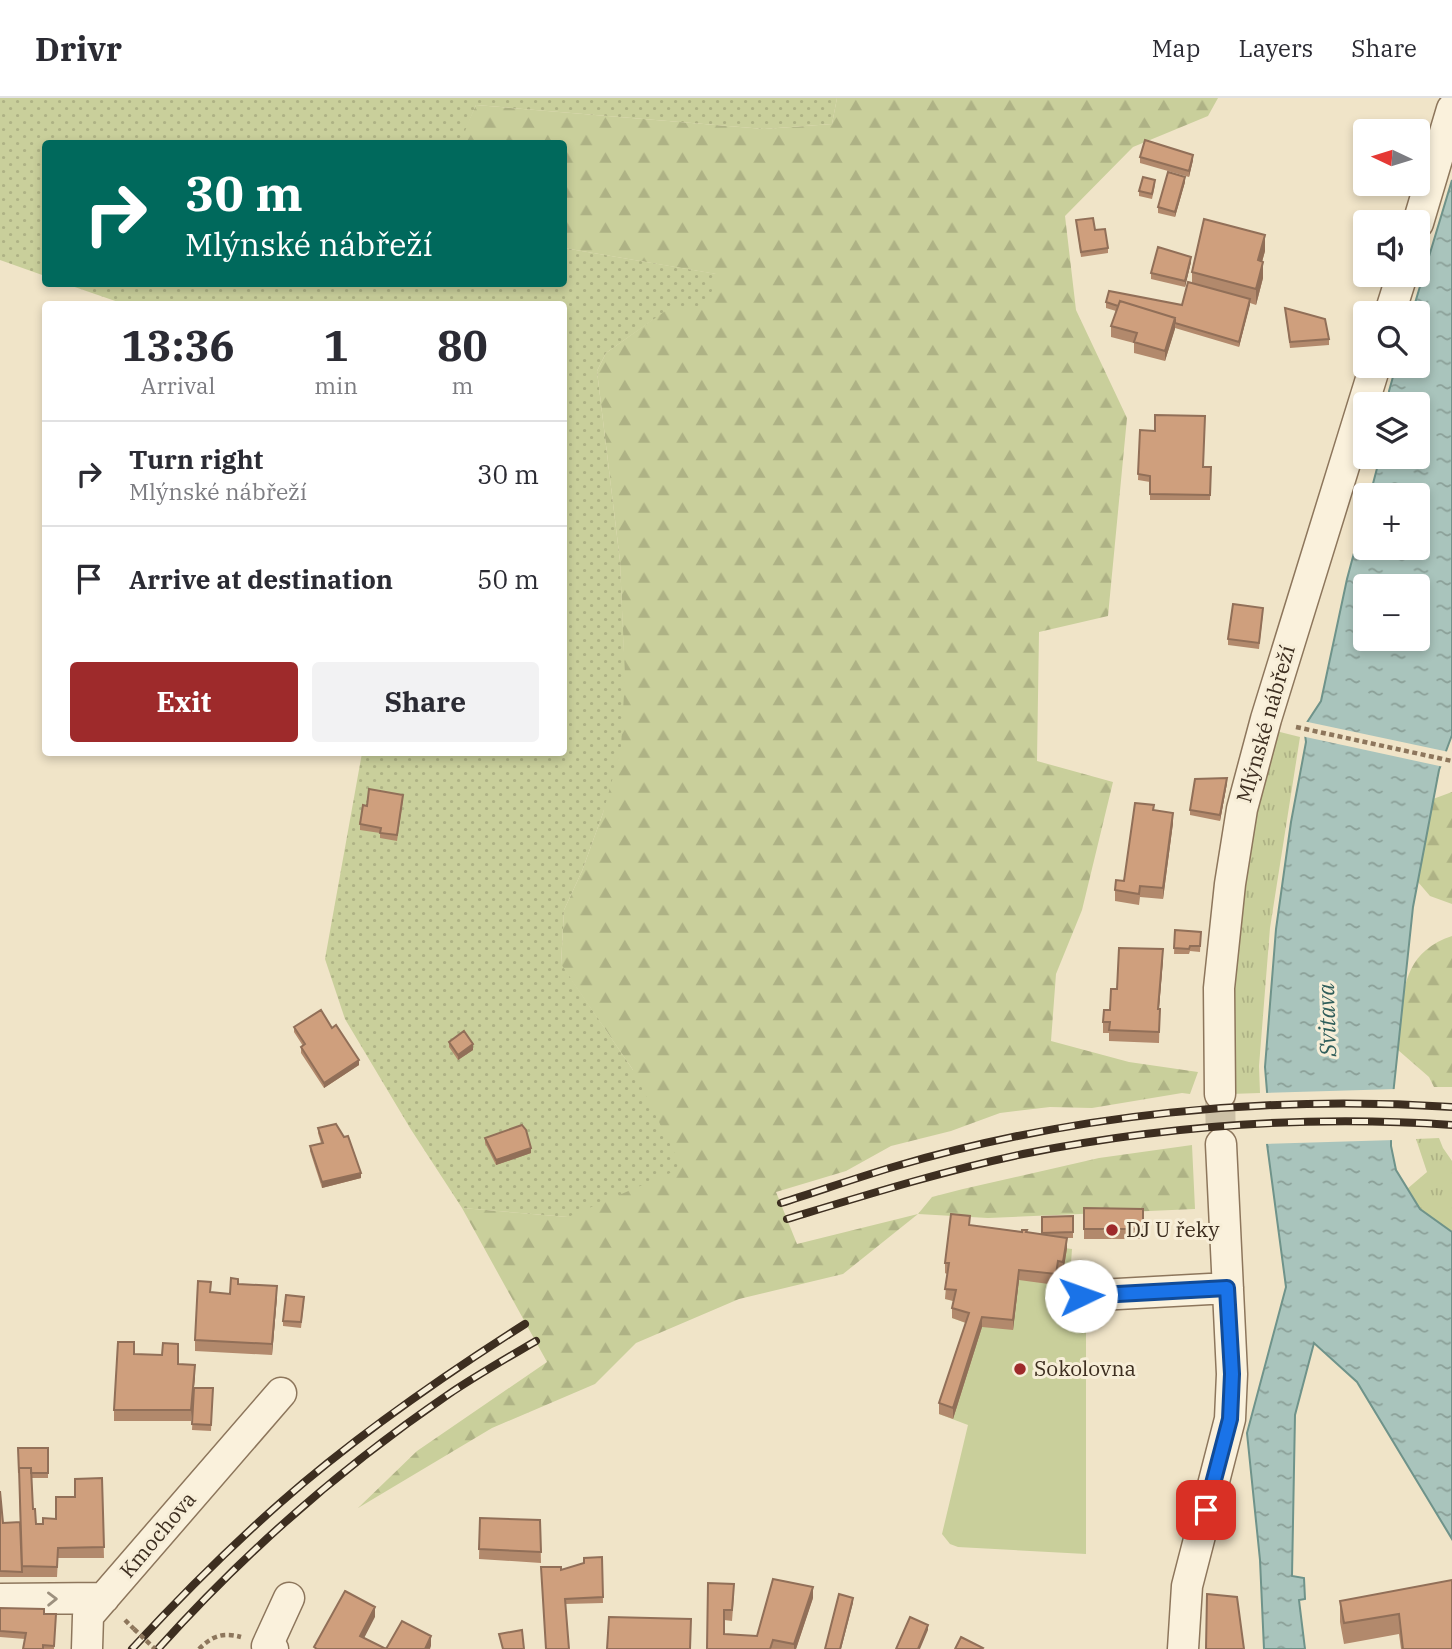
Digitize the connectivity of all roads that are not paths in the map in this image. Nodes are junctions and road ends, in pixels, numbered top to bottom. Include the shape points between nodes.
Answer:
1 (1452, 109) edge
2 (1422, 210) edge
3 (1370, 378) edge
4 (1220, 1094) tunnel mouth
5 (1221, 1144) tunnel mouth
6 (1227, 1288) junction
7 (1081, 1296) dead end
8 (281, 1393) dead end
9 (104, 1598) junction
10 (289, 1598) dead end
11 (0, 1599) edge
12 (86, 1649) edge
13 (273, 1649) edge
14 (1183, 1649) edge

1 - 2 street
3 - 4 street, Mlýnské nábřeží via 1242,809 1219,988
5 - 6 street
6 - 7 street
6 - 14 street via 1230,1419 1187,1586
8 - 9 street, Kmochova
11 -> 9 street, Kmochova
9 - 12 street via 88,1616
10 - 13 street via 267,1646

